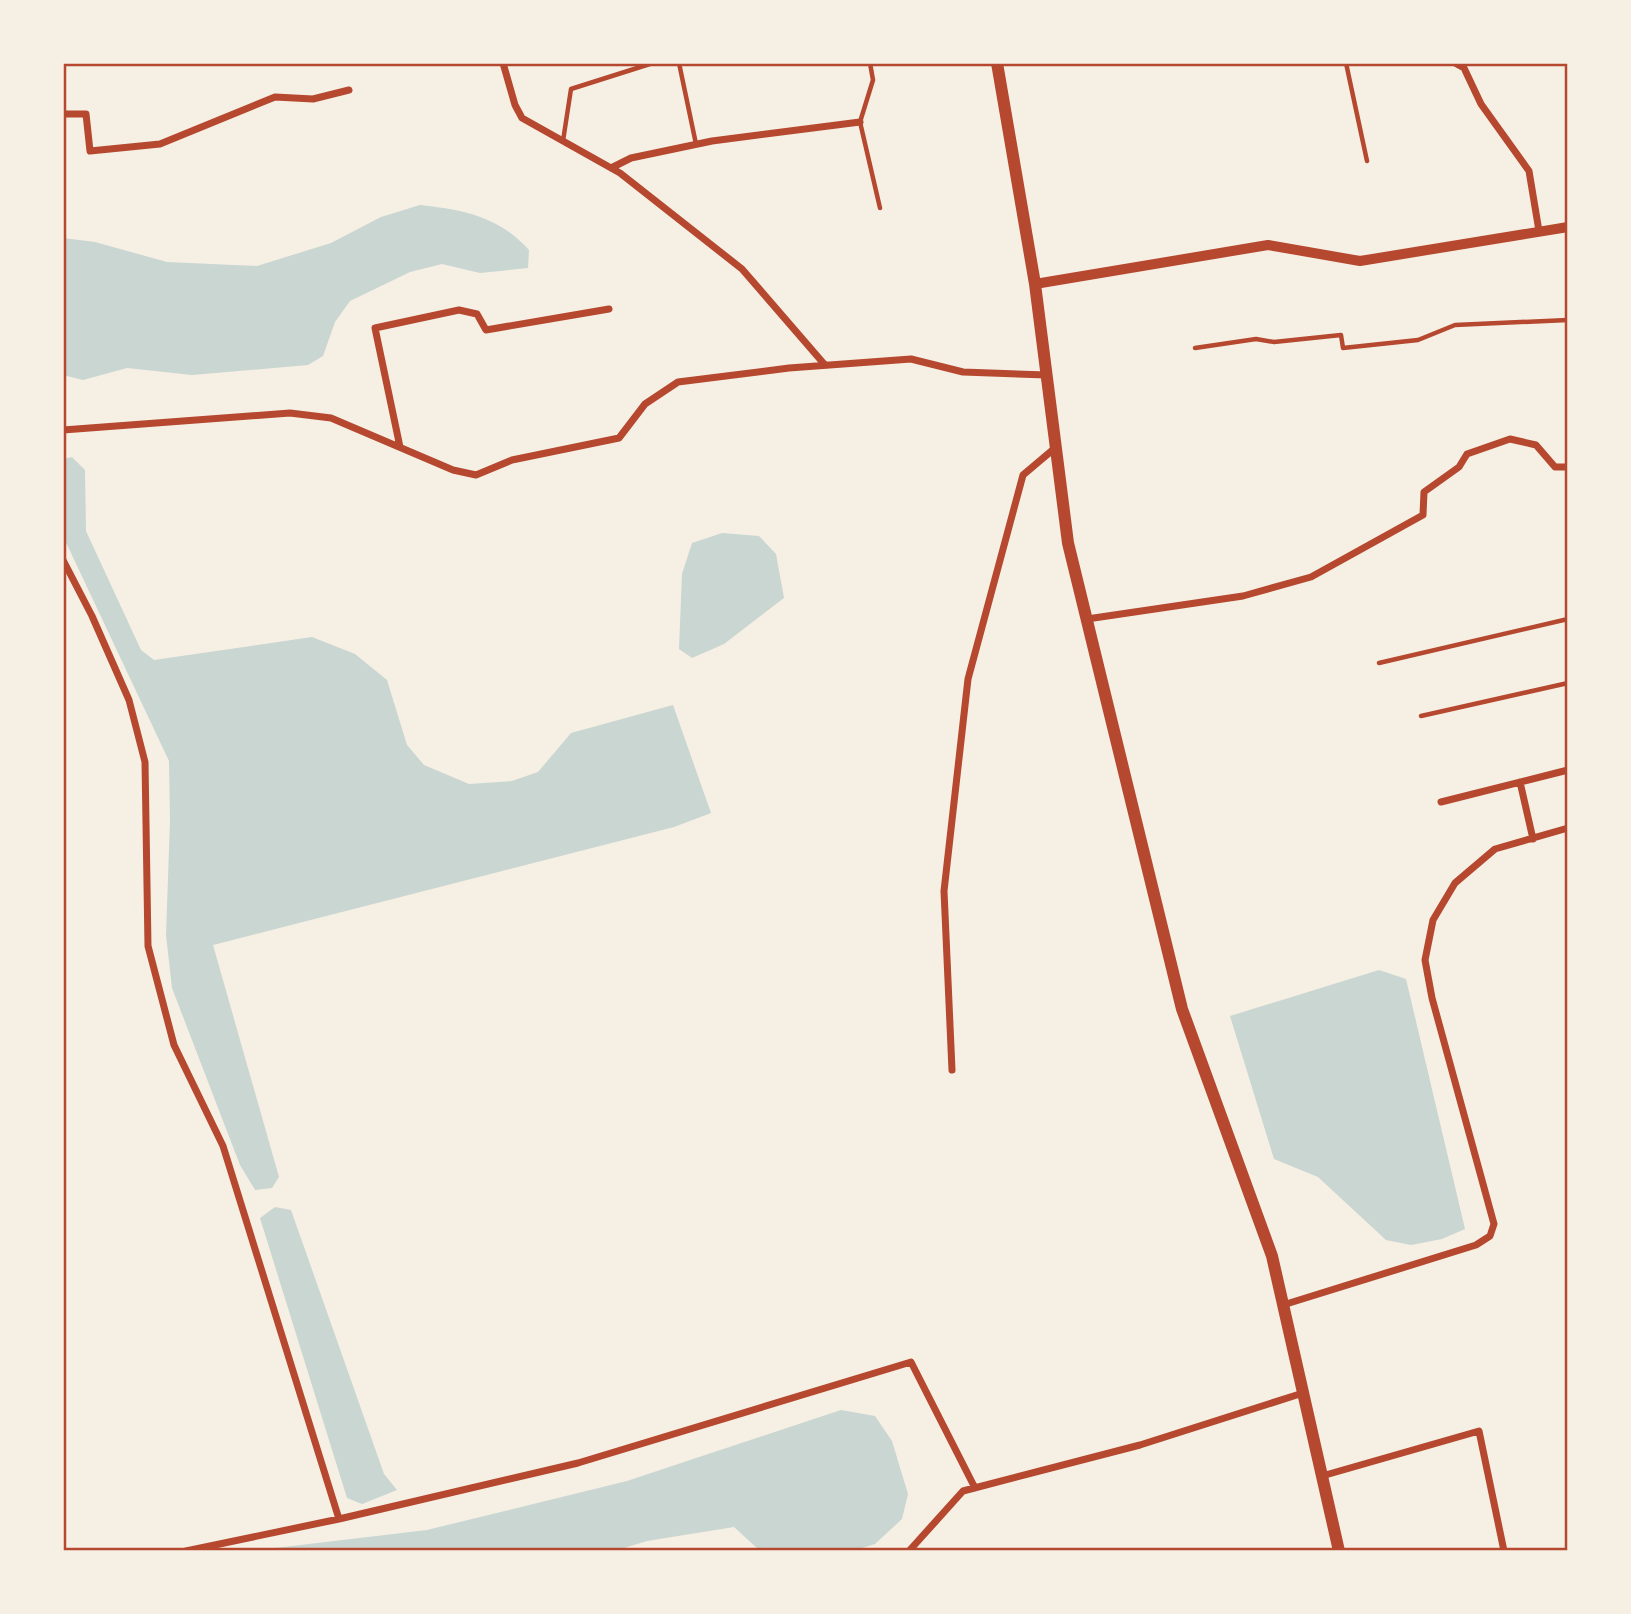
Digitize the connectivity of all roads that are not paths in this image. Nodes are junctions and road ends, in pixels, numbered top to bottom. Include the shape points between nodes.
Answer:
1 (503, 63) edge
2 (653, 63) edge
3 (679, 63) edge
4 (870, 63) edge
5 (997, 63) edge
6 (1346, 63) edge
7 (1455, 63) edge
8 (349, 90) dead end
9 (63, 114) edge
10 (860, 122) junction
11 (564, 141) junction
12 (696, 145) junction
13 (1367, 161) dead end
14 (611, 168) junction
15 (880, 208) dead end
16 (1568, 227) edge
17 (1539, 231) junction
18 (1035, 284) junction
19 (609, 309) dead end
20 (1568, 320) edge
21 (1195, 348) dead end
22 (825, 365) junction
23 (1047, 375) junction
24 (63, 430) edge
25 (400, 447) junction
26 (1056, 447) junction
27 (1568, 467) edge
28 (63, 560) edge
29 (1087, 619) junction
30 (1568, 619) edge
31 (1379, 663) dead end
32 (1568, 683) edge
33 (1421, 716) dead end
34 (1568, 770) edge
35 (1520, 782) junction
36 (1441, 802) dead end
37 (1568, 828) edge
38 (1533, 839) junction
39 (952, 1070) dead end
40 (1283, 1305) junction
41 (1303, 1393) junction
42 (1322, 1476) junction
43 (975, 1488) junction
44 (339, 1519) junction
45 (186, 1551) edge
46 (909, 1551) edge
47 (1339, 1551) edge
48 (1504, 1551) edge

1 - 11 street via 522,118
2 - 11 lane via 571,89
3 - 12 lane
4 - 10 lane via 873,80
5 - 18 main road
6 - 13 lane
7 - 17 street via 1464,68 1481,104 1529,170
8 - 9 street via 313,99 275,97 160,144 90,151 86,114
10 - 12 street
10 - 15 lane
11 - 14 street
12 - 14 street via 631,158
14 - 22 street via 741,269
16 - 17 street
17 - 18 street via 1360,261 1268,244
18 - 23 main road
19 - 25 street via 486,330 477,314 459,310 374,328
20 - 21 lane via 1455,325 1418,340 1343,348 1341,335 1275,342 1256,339
22 - 23 street via 911,359 963,372
22 - 25 street via 678,382 645,404 619,438 512,460 476,475
23 - 26 main road
24 - 25 street via 289,413 331,418
26 - 29 main road via 1068,543
26 - 39 street via 1023,475 968,679 944,891
27 - 29 street via 1555,467 1536,444 1510,439 1466,454 1459,467 1424,492 1423,515 1311,576 1242,596
28 - 44 street via 129,700 145,762 148,946 174,1045 223,1146
29 - 40 main road via 1182,1009 1272,1256
30 - 31 lane
32 - 33 lane
34 - 35 street
35 - 36 street
35 - 38 street
37 - 38 street
38 - 40 street via 1495,849 1455,883 1433,920 1425,960 1494,1224 1490,1236 1476,1245
40 - 41 main road
41 - 42 main road
41 - 43 street via 1140,1445
42 - 47 main road
42 - 48 street via 1479,1431
43 - 44 street via 911,1362 578,1463
43 - 46 street via 963,1491
44 - 45 street

